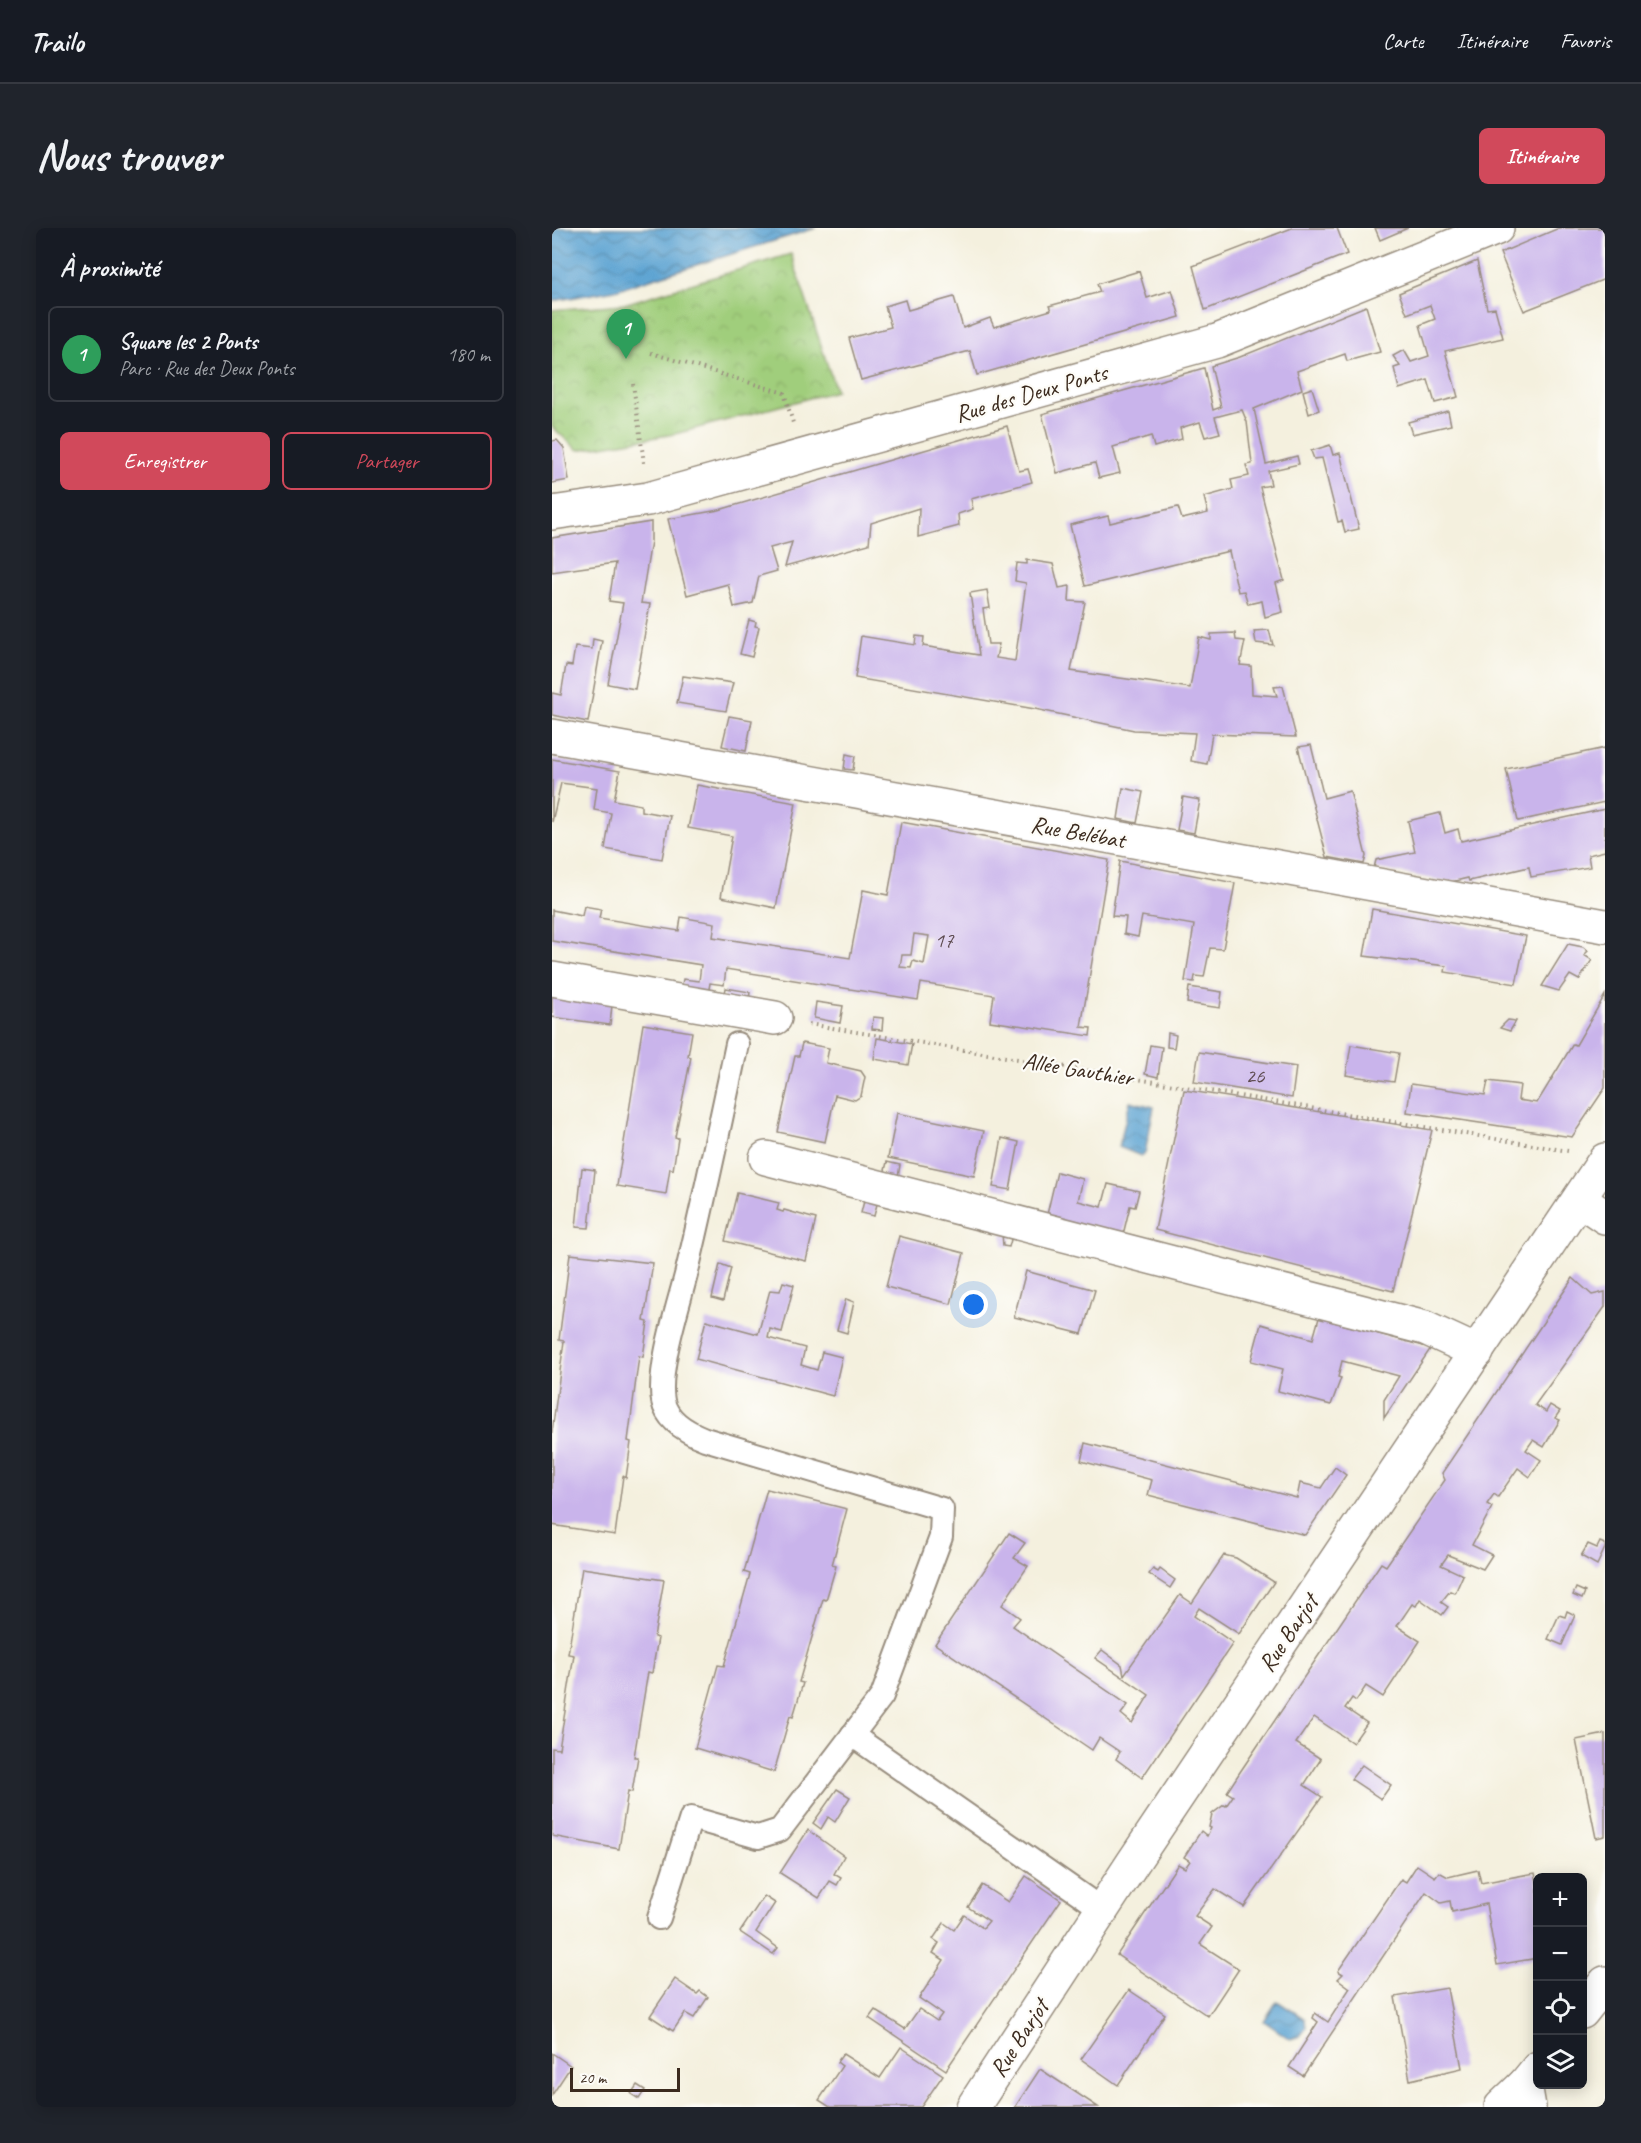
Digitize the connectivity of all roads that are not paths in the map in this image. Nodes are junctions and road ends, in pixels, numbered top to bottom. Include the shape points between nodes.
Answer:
1 (1497, 228) edge
2 (552, 513) edge
3 (552, 736) edge
4 (1605, 926) edge
5 (552, 979) edge
6 (776, 1018) road end
7 (737, 1044) dead end
8 (766, 1158) dead end
9 (1605, 1160) edge
10 (1592, 1209) edge
11 (1477, 1352) junction
12 (852, 1735) junction
13 (1103, 1910) junction
14 (659, 1918) dead end
15 (1605, 1983) edge
16 (1587, 2006) edge
17 (1530, 2086) edge
18 (974, 2107) edge
19 (1501, 2107) edge

1 - 2 street, Rue des Deux Ponts via 1217,341 648,499
3 - 4 street, Rue Belébat
5 - 6 street
7 - 12 lane via 670,1341 662,1384 663,1403 685,1431 705,1439 942,1509 941,1537 882,1696
8 - 11 street via 1425,1328
9 - 10 street, Rue Barjot
10 - 11 street, Rue Barjot
11 - 13 street, Rue Barjot
12 - 13 lane
12 - 14 lane via 780,1830 758,1837 691,1818
13 - 18 street, Rue Barjot
15 - 16 street
17 - 19 street

